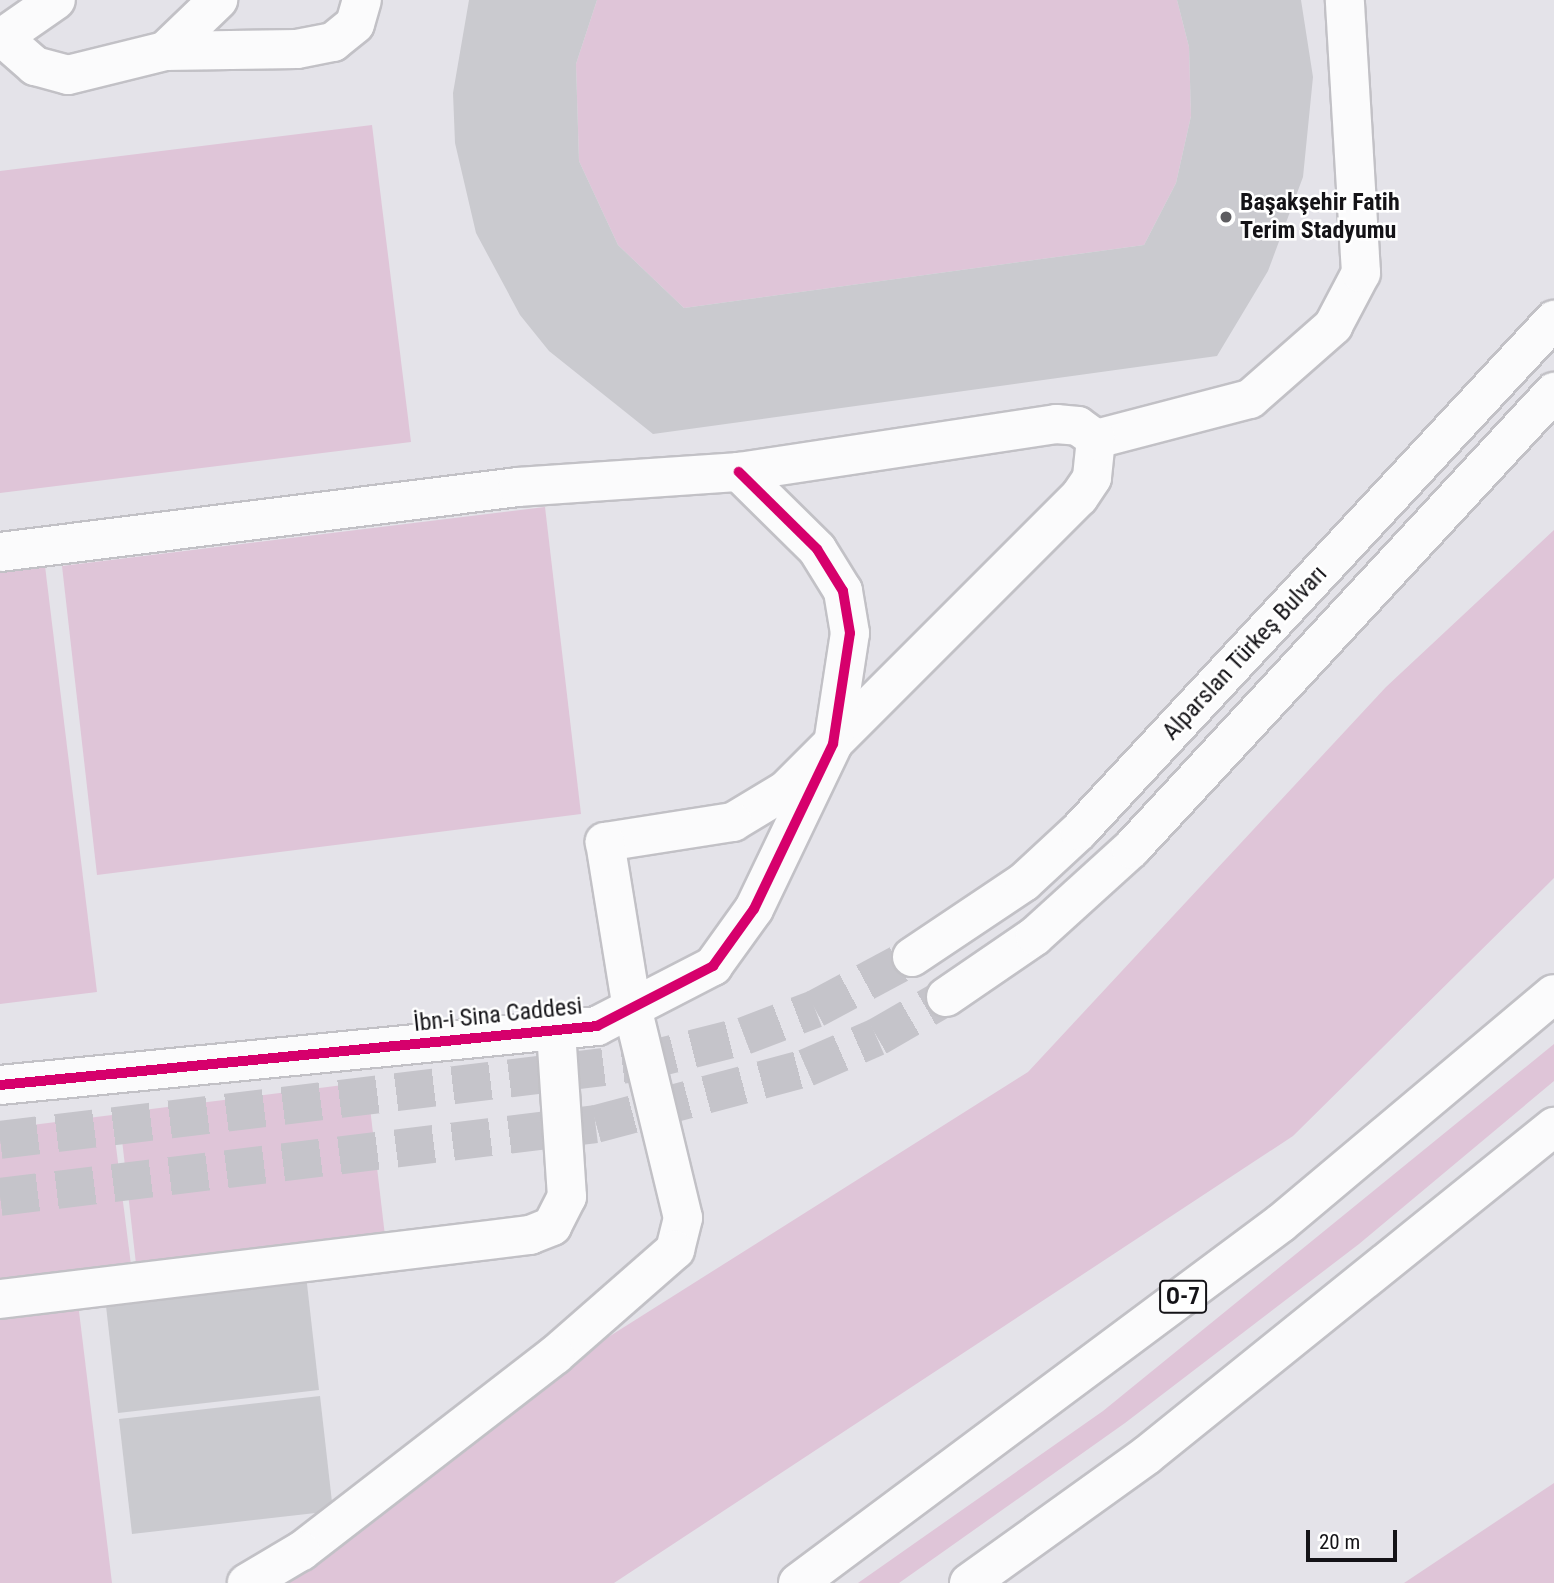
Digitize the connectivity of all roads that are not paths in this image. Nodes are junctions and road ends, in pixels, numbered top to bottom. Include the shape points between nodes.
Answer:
1 (56, 0) edge
2 (218, 0) edge
3 (362, 0) edge
4 (1345, 0) edge
5 (2, 38) edge
6 (165, 51) junction
7 (1554, 320) edge
8 (1554, 392) edge
9 (1097, 439) junction
10 (739, 472) junction
11 (0, 552) edge
12 (833, 744) junction
13 (912, 957) tunnel mouth
14 (1554, 995) edge
15 (946, 997) tunnel mouth
16 (631, 1003) junction
17 (556, 1031) junction
18 (0, 1085) edge
19 (1554, 1127) edge
20 (0, 1298) edge
21 (247, 1583) edge
22 (798, 1583) edge
23 (969, 1583) edge

1 - 5 main road
2 - 6 main road
3 - 6 main road via 355,24 333,42 297,49
4 - 9 main road via 1361,273 1333,326 1250,399
5 - 6 main road via 35,66 68,75
7 - 13 main road, Alparslan Türkeş Bulvarı via 1079,831 1024,882
8 - 15 main road, Alparslan Türkeş Bulvarı via 1131,849 1035,936
9 - 10 main road via 1078,426 1056,424
9 - 12 main road via 1092,478 1079,498
10 - 11 main road via 518,487
10 - 12 main road, İbn-i Sina Caddesi via 817,549 842,592 849,660
12 - 16 main road, İbn-i Sina Caddesi via 754,909 713,966 680,988
12 - 16 main road via 786,790 733,822 605,842
14 - 22 main road, O-7 via 1281,1223
16 - 17 main road, İbn-i Sina Caddesi via 597,1026
16 - 21 main road via 683,1218 675,1250 555,1355 301,1551
17 - 18 main road, İbn-i Sina Caddesi
17 - 20 main road via 568,1197 552,1226 530,1235
19 - 23 main road via 1158,1447

